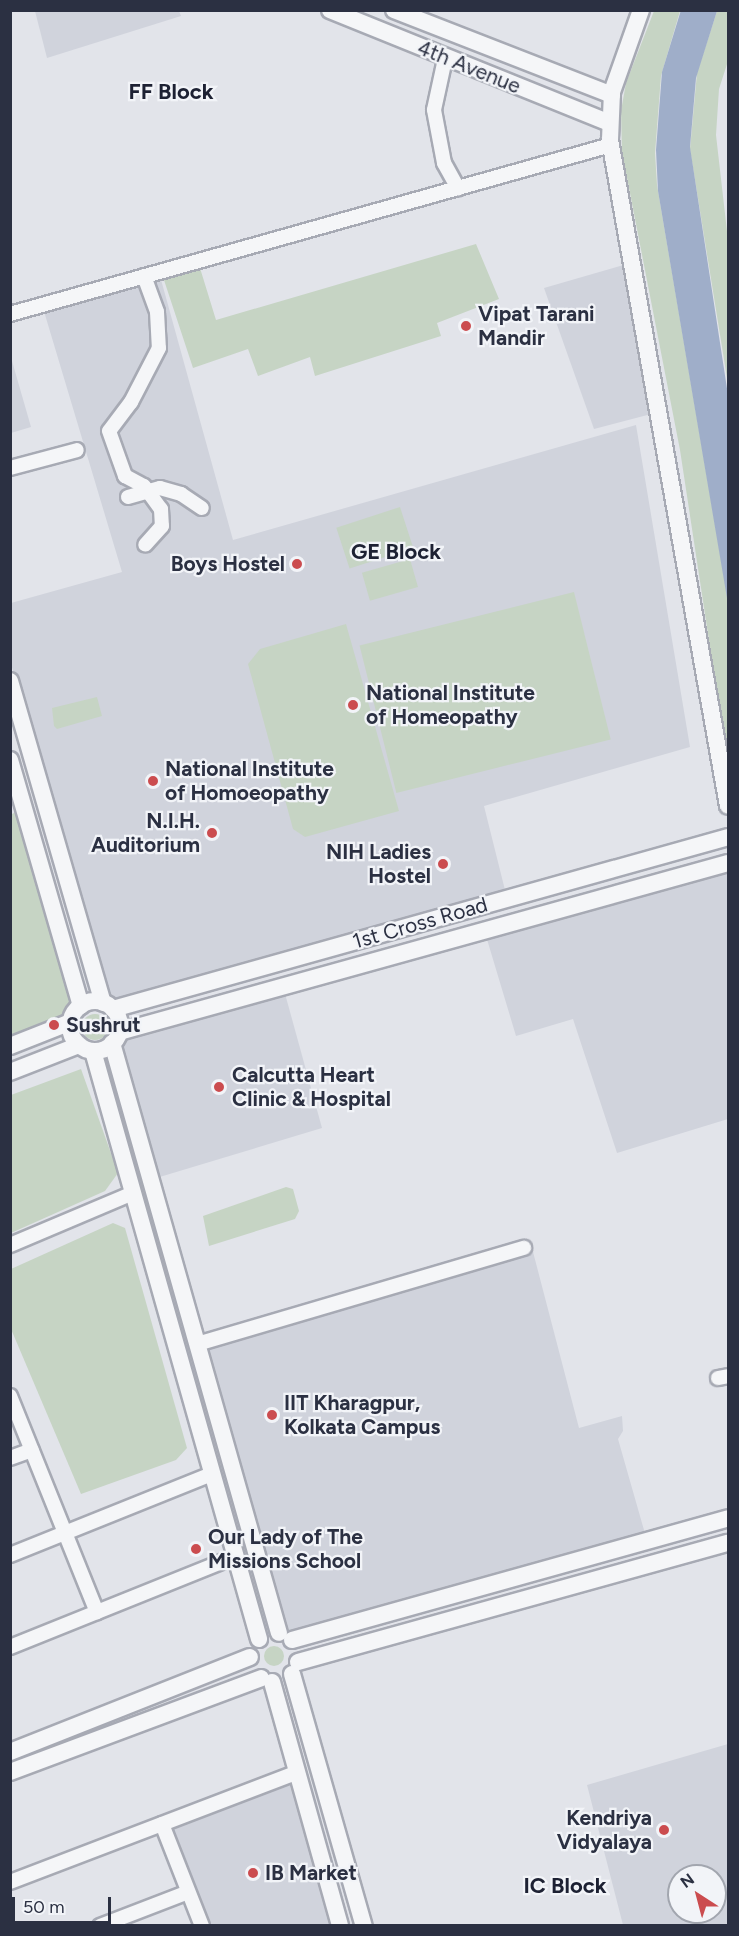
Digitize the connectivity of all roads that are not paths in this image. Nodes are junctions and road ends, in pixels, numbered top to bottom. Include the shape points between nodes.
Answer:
1 (394, 10) edge
2 (641, 10) edge
3 (336, 11) edge
4 (445, 59) junction
5 (612, 95) junction
6 (609, 123) junction
7 (611, 145) junction
8 (458, 188) junction
9 (144, 276) junction
10 (10, 314) edge
11 (77, 450) dead end
12 (10, 468) edge
13 (149, 492) junction
14 (128, 497) dead end
15 (202, 508) dead end
16 (145, 545) dead end
17 (10, 681) edge
18 (10, 760) edge
19 (16, 803) edge
20 (729, 806) edge
21 (729, 837) edge
22 (729, 863) edge
23 (574, 879) junction
24 (579, 904) junction
25 (265, 966) junction
26 (273, 990) junction
27 (81, 1006) junction
28 (108, 1006) junction
29 (71, 1022) junction
30 (116, 1038) junction
31 (10, 1046) edge
32 (86, 1048) junction
33 (10, 1072) edge
34 (133, 1193) junction
35 (10, 1245) edge
36 (524, 1248) dead end
37 (191, 1324) junction
38 (171, 1329) junction
39 (197, 1344) junction
40 (10, 1396) edge
41 (32, 1450) junction
42 (10, 1458) edge
43 (212, 1474) junction
44 (729, 1518) edge
45 (65, 1533) junction
46 (729, 1543) edge
47 (10, 1555) edge
48 (236, 1556) junction
49 (97, 1612) junction
50 (285, 1637) junction
51 (259, 1639) junction
52 (10, 1647) edge
53 (250, 1657) junction
54 (295, 1668) junction
55 (266, 1680) junction
56 (10, 1752) edge
57 (10, 1772) edge
58 (298, 1772) junction
59 (162, 1824) junction
60 (10, 1882) edge
61 (188, 1892) junction
62 (100, 1926) edge
63 (202, 1926) edge
64 (340, 1926) edge
65 (364, 1926) edge

1 - 5 street, 4th Avenue
2 - 5 street
3 - 4 street, 4th Avenue
4 - 6 street, 4th Avenue
4 - 8 street via 434,110 444,163
5 - 6 street
6 - 7 street
7 - 8 street
7 - 20 street
8 - 9 street
9 - 10 street
9 - 13 street via 157,312 159,348 131,402 109,431 125,476
11 - 12 street
13 - 14 street
13 - 15 street via 160,488 181,494
13 - 16 street via 161,509 162,526
17 - 28 street
18 - 19 street
19 - 27 street
21 - 23 street, 1st Cross Road
22 - 24 street, 1st Cross Road
23 - 24 street
23 - 25 street, 1st Cross Road
24 - 26 street, 1st Cross Road
25 - 26 street
25 - 28 street, 1st Cross Road
26 - 30 street, 1st Cross Road
27 - 28 street
27 - 29 street
28 - 30 street
29 - 31 street
29 - 32 street via 72,1034
30 - 32 street
30 - 37 street
32 - 33 street
32 - 34 street
34 - 35 street
34 - 38 street
36 - 39 street
37 - 38 street
37 - 39 street
38 - 43 street
39 - 50 street
40 - 41 street
41 - 42 street
41 - 45 street
43 - 45 street
43 - 48 street
44 - 50 street
45 - 47 street
45 - 49 street
46 - 54 street
48 - 49 street
48 - 51 street
49 - 52 street
50 - 51 street
50 - 54 street via 297,1647
51 - 53 street
53 - 55 street via 255,1673
53 - 56 street
54 - 55 street
54 - 65 street
55 - 57 street
55 - 58 street
58 - 59 street
58 - 64 street
59 - 60 street
59 - 61 street
61 - 62 street
61 - 63 street

